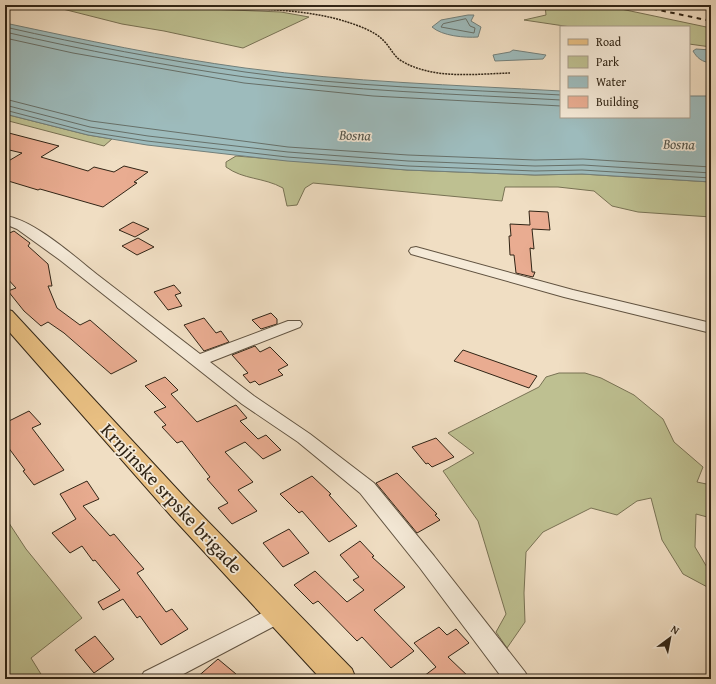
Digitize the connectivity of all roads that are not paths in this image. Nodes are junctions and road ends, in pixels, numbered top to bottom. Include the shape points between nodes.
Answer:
1 (5, 220) edge
2 (416, 251) dead end
3 (5, 315) edge
4 (294, 324) dead end
5 (711, 328) edge
6 (198, 361) junction
7 (278, 614) junction
8 (152, 679) edge
9 (341, 679) edge
10 (518, 679) edge

1 - 6 street via 22,226 60,253
2 - 5 street via 568,294
3 - 7 main road, Krnjinske srpske brigade
4 - 6 street
6 - 10 street via 248,400 304,438 367,488
7 - 8 street
7 - 9 main road, Krnjinske srpske brigade

